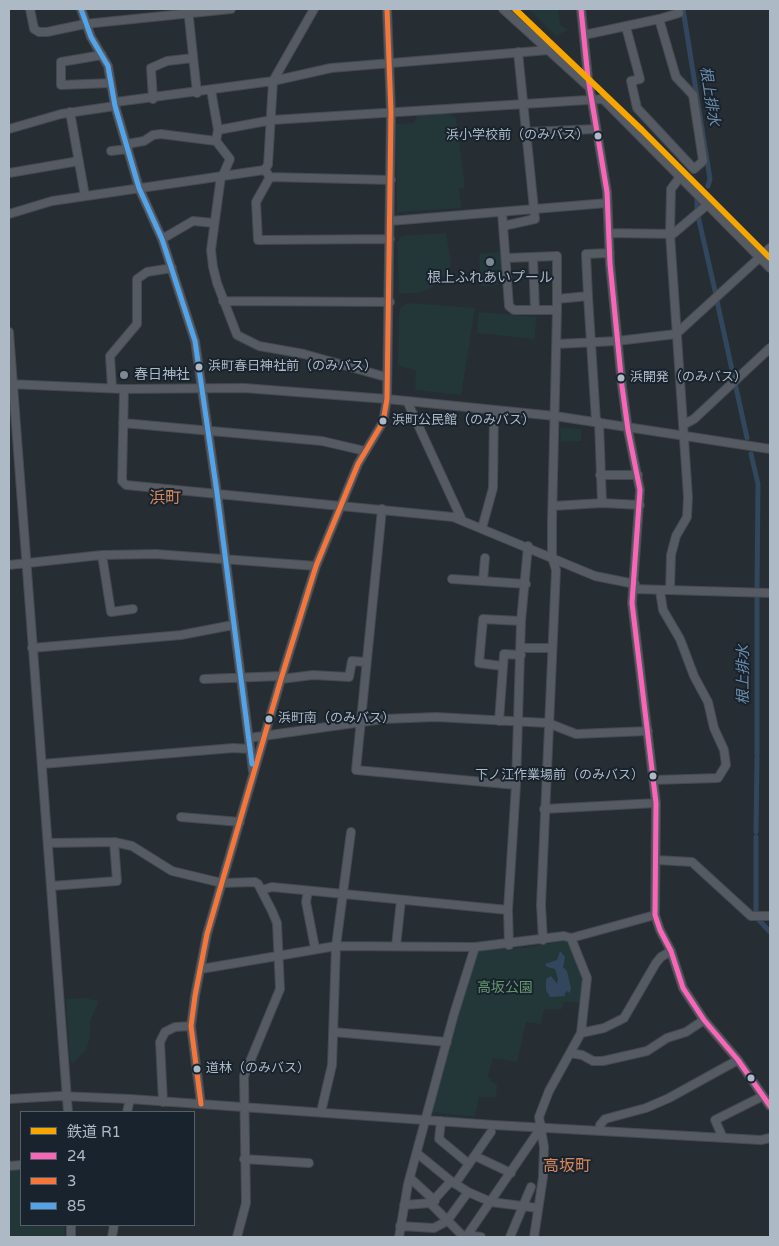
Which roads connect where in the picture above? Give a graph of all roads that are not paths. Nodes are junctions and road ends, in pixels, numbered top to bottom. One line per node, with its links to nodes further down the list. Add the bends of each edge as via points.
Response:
1 (30, 9): 11 (street, via 34,29 39,32)
2 (81, 9): 11 (street)
3 (231, 9): 9 (street)
4 (314, 9): 19 (street)
5 (387, 9): 18 (street)
6 (503, 9): 14 (street)
7 (581, 9): 13 (street)
8 (678, 9): 10 (street, via 679,13)
9 (188, 11): 11 (street); 17 (street)
10 (659, 19): 12 (street); 12 (street, via 676,77 694,95 703,161 694,169 637,108 631,81 640,79)
11 (85, 24): 16 (street)
12 (626, 28): 13 (street)
13 (584, 35): 21 (street)
14 (548, 50): 15 (street); 21 (street)
15 (518, 52): 18 (street); 26 (street)
16 (102, 55): 20 (street); 20 (street, via 60,62 61,85)
17 (193, 58): 23 (street); 24 (street, via 167,61 151,68)
18 (390, 64): 19 (street, via 331,68); 29 (street)
19 (273, 81): 22 (street); 30 (street)
20 (111, 83): 27 (street)
21 (589, 87): 25 (street)
22 (211, 90): 23 (street); 33 (street)
23 (197, 93): 24 (street)
24 (153, 99): 27 (street)
25 (591, 99): 26 (street); 32 (street); 43 (street, via 603,99)
26 (523, 103): 29 (street); 34 (street)
27 (115, 104): 28 (street); 36 (street)
28 (70, 112): 31 (street); 38 (street)
29 (391, 112): 30 (street); 44 (street)
30 (272, 120): 33 (street); 39 (street, via 268,165)
31 (9, 129)
32 (596, 129): 34 (street); 47 (street)
33 (218, 130): 35 (street)
34 (527, 132): 49 (street)
35 (216, 141): 36 (street, via 161,134); 41 (street, via 230,159)
36 (128, 146): 37 (street); 45 (street)
37 (111, 151)
38 (79, 161): 40 (street); 46 (street)
39 (264, 170): 41 (street); 42 (street)
40 (9, 173)
41 (222, 175): 45 (street); 53 (street)
42 (270, 177): 44 (street); 58 (street, via 256,202 258,240)
43 (680, 177): 48 (street); 56 (street, via 671,189)
44 (391, 180): 52 (street)
45 (139, 188): 46 (street); 57 (street)
46 (85, 196): 51 (street, via 52,201)
47 (607, 203): 49 (street); 55 (street)
48 (707, 206): 56 (street); 63 (street)
49 (534, 210): 50 (street); 54 (street, via 535,219)
50 (502, 212): 52 (street); 54 (street)
51 (9, 214)
52 (390, 221): 58 (street)
53 (214, 223): 57 (street, via 193,221); 68 (street, via 211,250)
54 (504, 226): 62 (street)
55 (610, 233): 56 (street); 60 (street)
56 (670, 234): 73 (street)
57 (162, 238): 64 (street)
58 (390, 239): 69 (street)
59 (770, 248): 63 (street)
60 (610, 253): 66 (street, via 586,254); 74 (street)
61 (533, 257): 62 (street); 67 (street, via 557,256); 70 (street)
62 (507, 258): 70 (street, via 510,306 514,310)
63 (760, 258): 65 (street); 73 (street)
64 (172, 268): 80 (street, via 147,272 137,280 137,324 110,356); 82 (street, via 195,341)
65 (770, 268)
66 (588, 296): 67 (street); 75 (street)
67 (557, 299): 71 (street)
68 (223, 300): 69 (street); 78 (street, via 237,335 246,341)
69 (390, 302): 78 (street)
70 (535, 310): 71 (street)
71 (558, 310): 76 (street)
72 (9, 332): 79 (street)
73 (676, 334): 74 (street); 89 (street)
74 (617, 341): 75 (street); 90 (street)
75 (592, 342): 76 (street); 87 (street)
76 (557, 344): 86 (street)
77 (770, 348): 89 (street, via 694,419)
78 (386, 377): 83 (street)
79 (11, 384): 80 (street); 110 (street)
80 (112, 388): 81 (street)
81 (124, 388): 82 (street); 88 (street)
82 (202, 388): 83 (street); 91 (street)
83 (387, 399): 84 (street); 94 (street, via 383,422)
84 (407, 401): 85 (street); 103 (street)
85 (494, 410): 86 (street); 104 (street, via 494,488)
86 (555, 416): 87 (street); 101 (street)
87 (597, 422): 90 (street); 95 (street)
88 (123, 423): 91 (street); 97 (street, via 122,481 126,485)
89 (683, 425): 92 (street)
90 (627, 426): 92 (street); 96 (street)
91 (207, 430): 94 (street, via 322,441); 97 (street)
92 (685, 436): 93 (street); 117 (street, via 687,517 676,536 671,555)
93 (770, 448)
94 (366, 451): 99 (street)
95 (600, 475): 96 (street); 98 (street)
96 (638, 475): 100 (street)
97 (217, 493): 99 (street); 108 (street)
98 (602, 502): 100 (street); 101 (street)
99 (342, 505): 102 (street); 112 (street)
100 (640, 505): 116 (street)
101 (552, 506): 107 (street)
102 (382, 509): 103 (street); 126 (street)
103 (462, 520): 104 (street)
104 (482, 528): 105 (street)
105 (528, 546): 107 (street); 115 (street)
106 (102, 555): 108 (street); 110 (street); 120 (street, via 111,612)
107 (552, 557): 116 (street, via 595,576); 124 (street, via 556,570)
108 (225, 558): 112 (street); 122 (street)
109 (485, 558): 114 (street)
110 (25, 562): 111 (street); 123 (street)
111 (9, 564)
112 (316, 566): 129 (street)
113 (452, 579): 114 (street)
114 (483, 581): 115 (street)
115 (526, 584): 121 (street)
116 (635, 586): 118 (street); 135 (street, via 632,603)
117 (670, 590): 118 (street); 119 (street)
118 (660, 591): 141 (street, via 663,610 680,639 708,702 726,765 718,778)
119 (770, 593)
120 (132, 609)
121 (521, 621): 125 (street); 127 (street, via 482,619 479,663)
122 (233, 625): 123 (street, via 182,635); 128 (street)
123 (32, 648): 139 (street)
124 (552, 648): 125 (street); 134 (street)
125 (521, 651): 127 (street, via 504,654); 132 (street)
126 (366, 662): 129 (street, via 352,661 348,677); 133 (street)
127 (502, 666): 131 (street)
128 (240, 677): 129 (street); 130 (street); 137 (street)
129 (281, 677): 136 (street)
130 (204, 679)
131 (499, 720): 132 (street); 133 (street, via 436,717)
132 (517, 722): 134 (street); 142 (street)
133 (360, 723): 136 (street); 142 (street, via 356,770)
134 (548, 723): 135 (street, via 576,734); 144 (street)
135 (648, 731): 141 (street)
136 (264, 736): 137 (street); 140 (street)
137 (249, 738): 138 (street)
138 (250, 749): 139 (street); 140 (street)
139 (42, 764): 149 (street)
140 (253, 774): 146 (street)
141 (654, 780): 143 (street)
142 (516, 785): 157 (street)
143 (656, 802): 144 (street); 150 (street)
144 (544, 809): 161 (street, via 540,905)
145 (181, 817): 146 (street)
146 (240, 822): 151 (street)
147 (351, 832): 155 (street)
148 (114, 842): 149 (street); 151 (street, via 132,846 172,871); 152 (street, via 117,881)
149 (48, 843): 152 (street)
150 (657, 860): 158 (street); 159 (street, via 692,862 751,916)
151 (222, 883): 153 (street, via 255,882); 169 (street)
152 (51, 886): 177 (street)
153 (262, 890): 154 (street, via 272,887); 168 (street, via 277,923)
154 (308, 891): 155 (street); 165 (street, via 306,902)
155 (345, 895): 156 (street); 163 (street)
156 (401, 900): 157 (street); 164 (street)
157 (508, 910): 162 (street)
158 (655, 915): 160 (street); 167 (street)
159 (770, 916)
160 (571, 938): 161 (street); 173 (street, via 587,978)
161 (543, 940): 162 (street)
162 (509, 945): 166 (street)
163 (336, 946): 164 (street); 165 (street); 172 (street)
164 (396, 946): 166 (street)
165 (314, 948): 168 (street)
166 (475, 948): 174 (street)
167 (671, 951): 170 (street, via 683,988); 173 (street, via 656,963 624,1018 604,1028)
168 (279, 955): 169 (street); 183 (street, via 280,989 244,1076)
169 (201, 969): 171 (street)
170 (704, 1020): 175 (street, via 647,1051 604,1061); 176 (street)
171 (191, 1026): 181 (street, via 170,1029 160,1042); 182 (street)
172 (333, 1032): 174 (street); 187 (street, via 332,1065)
173 (581, 1032): 175 (street)
174 (447, 1042): 188 (street)
175 (570, 1053): 190 (street, via 543,1106)
176 (738, 1060): 178 (street); 191 (street, via 661,1102 605,1119)
177 (67, 1096): 179 (street); 180 (street); 185 (street)
178 (763, 1096): 184 (street); 193 (street, via 715,1120)
179 (9, 1098)
180 (130, 1099): 181 (street); 186 (street)
181 (163, 1102): 182 (street)
182 (202, 1104): 183 (street)
183 (243, 1106): 187 (street); 197 (street)
184 (770, 1106)
185 (68, 1111)
186 (127, 1111)
187 (321, 1112): 188 (street)
188 (426, 1119): 189 (street); 195 (street)
189 (442, 1121): 190 (street); 199 (street, via 439,1139)
190 (542, 1126): 191 (street); 200 (street); 209 (street, via 544,1148)
191 (600, 1130): 193 (street)
192 (491, 1132): 196 (street)
193 (723, 1138): 194 (street)
194 (770, 1138)
195 (418, 1154): 201 (street); 202 (street)
196 (475, 1156): 199 (street); 200 (street)
197 (244, 1159): 198 (street); 212 (street, via 246,1203)
198 (309, 1163)
199 (469, 1164): 202 (street)
200 (511, 1173): 206 (street)
201 (410, 1178): 205 (street); 207 (street)
202 (453, 1182): 204 (street); 205 (street)
203 (531, 1187): 208 (street)
204 (468, 1192): 206 (street); 210 (street)
205 (432, 1202): 207 (street); 210 (street)
206 (491, 1202): 208 (street); 214 (street)
207 (404, 1205): 211 (street)
208 (522, 1207): 209 (street); 216 (street)
209 (538, 1208): 217 (street)
210 (447, 1221): 211 (street, via 434,1228); 214 (street)
211 (400, 1226): 213 (street)
212 (237, 1237)
213 (399, 1237)
214 (465, 1237): 215 (street)
215 (481, 1237)
216 (510, 1237)
217 (534, 1237)

